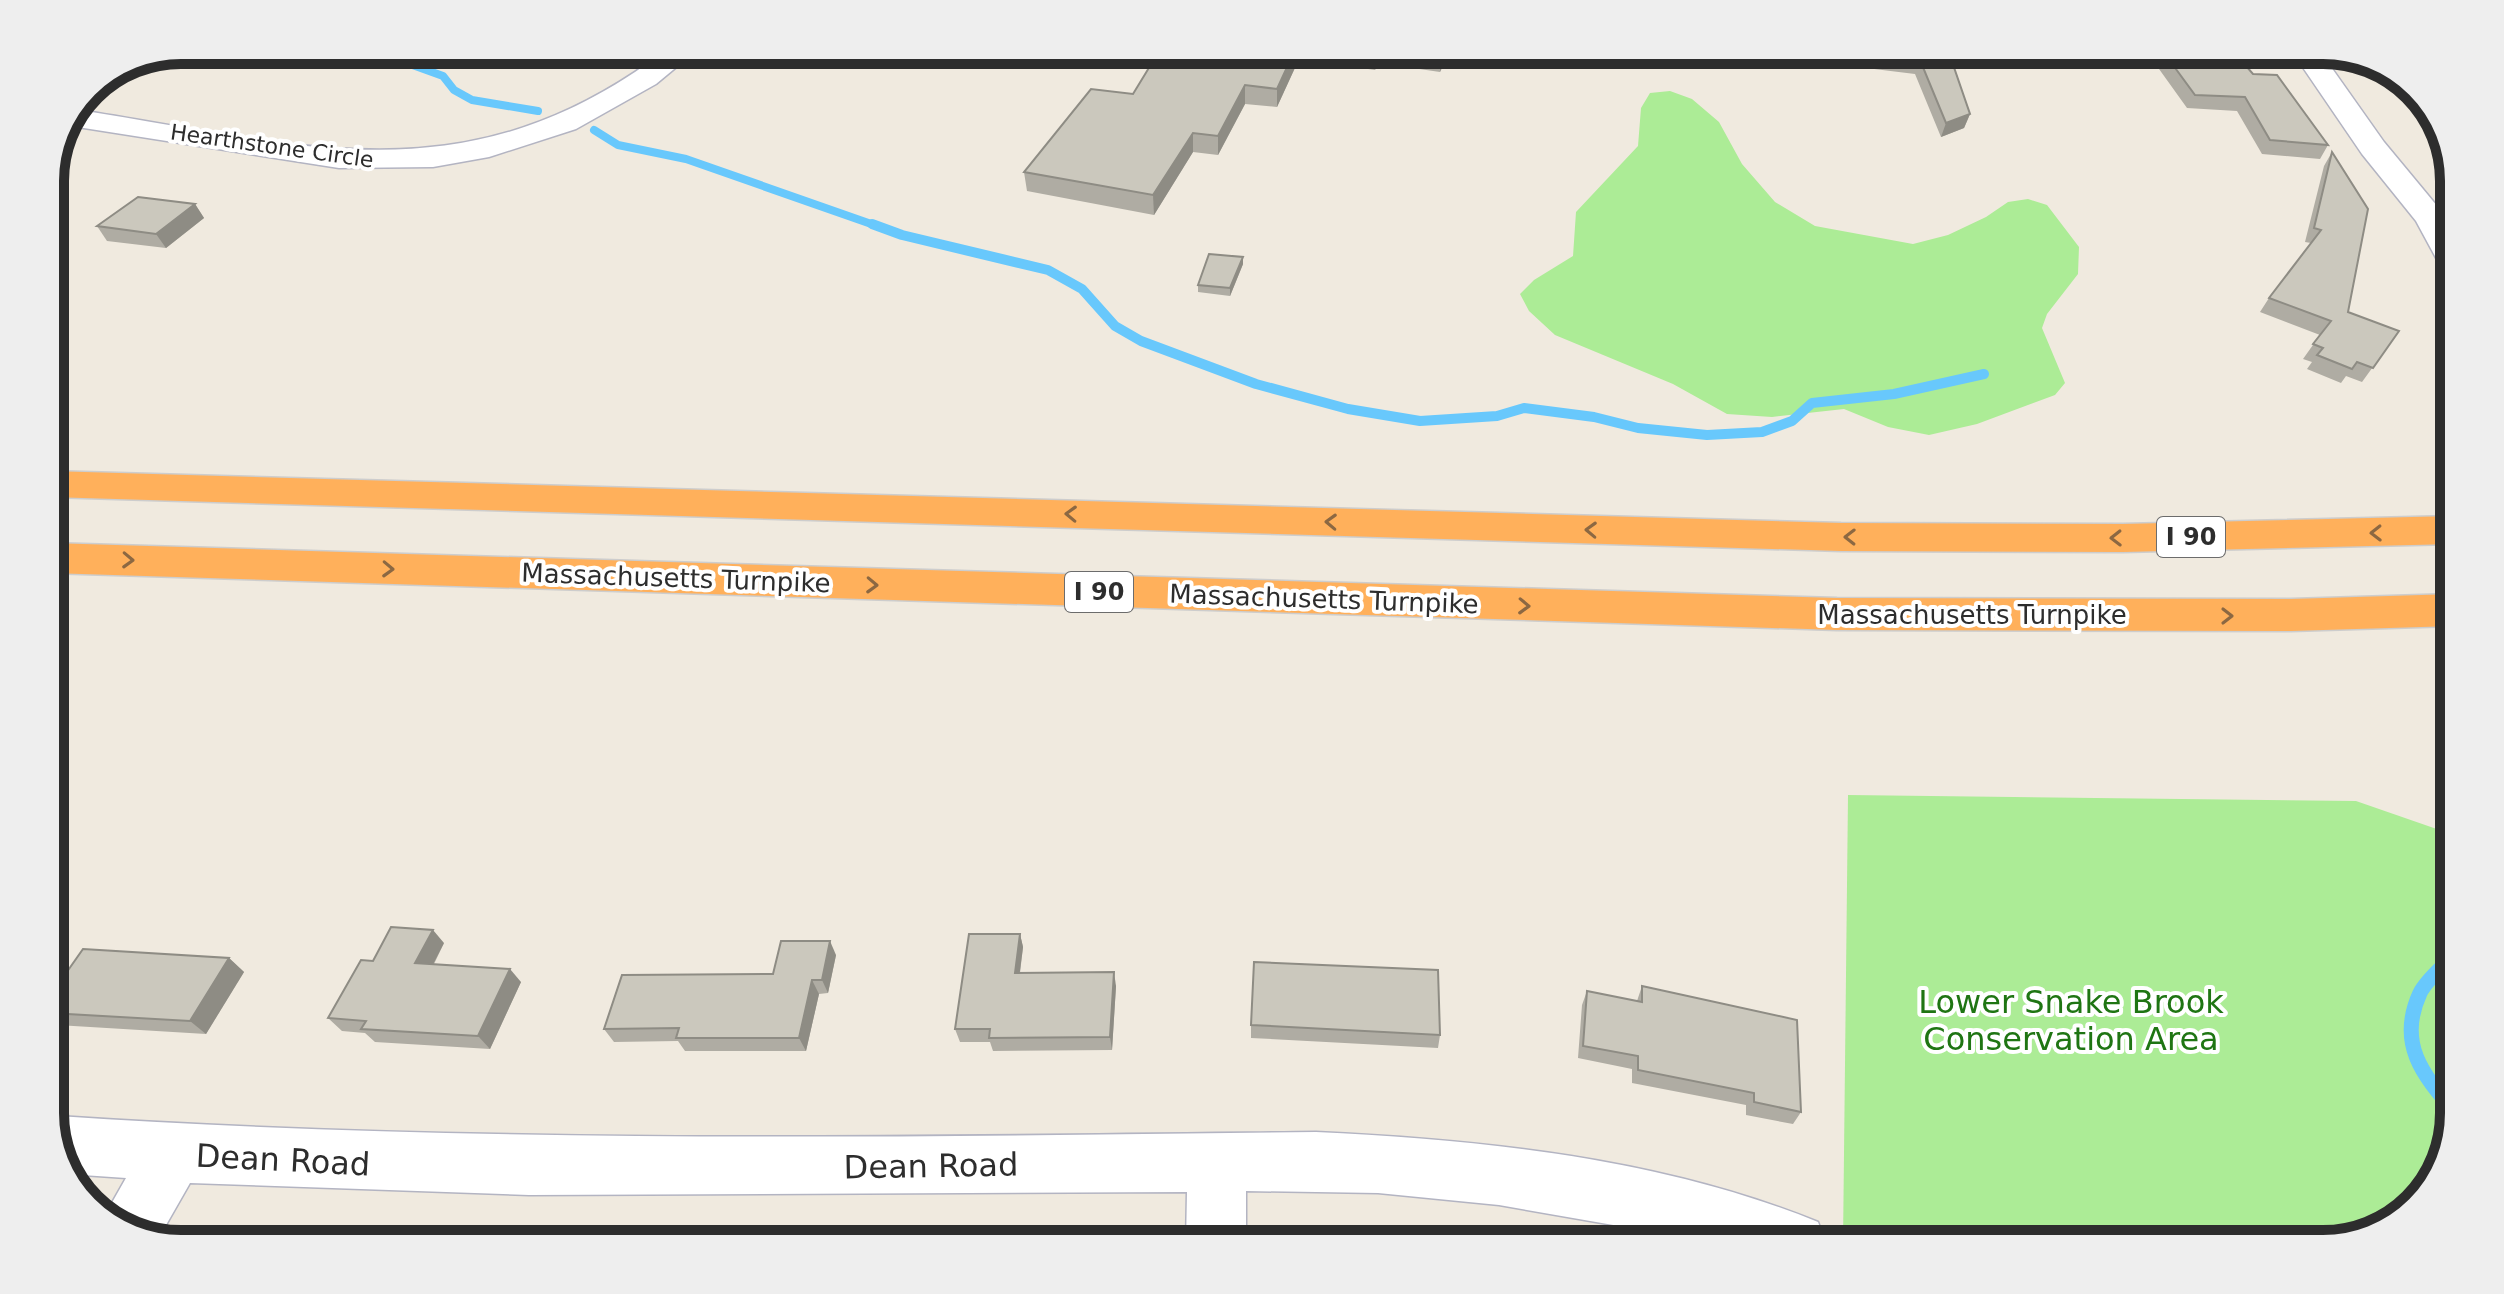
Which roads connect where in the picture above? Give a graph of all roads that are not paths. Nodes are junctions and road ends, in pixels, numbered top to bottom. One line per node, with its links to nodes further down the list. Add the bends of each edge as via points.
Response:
1 (666, 64): 3 (street, Hearthstone Circle, via 632,91 564,125 498,147 427,159 339,159)
2 (2315, 64): 4 (street)
3 (82, 119)
4 (2440, 235)
5 (64, 484): 6 (highway, I 90, one-way to 5, via 1841,537)
6 (2440, 530)
7 (64, 558): 8 (highway, Massachusetts Turnpike / I 90, one-way to 8, via 1837,614 2243,616)
8 (2440, 610)
9 (69, 1146): 10 (street, Dean Road)
10 (174, 1154): 11 (street, Dean Road, via 646,1169); 12 (street)
11 (1217, 1162): 13 (street); 14 (street, Dean Road, via 1388,1163 1487,1172 1646,1200)
12 (135, 1220)
13 (1216, 1230)
14 (1755, 1230)

